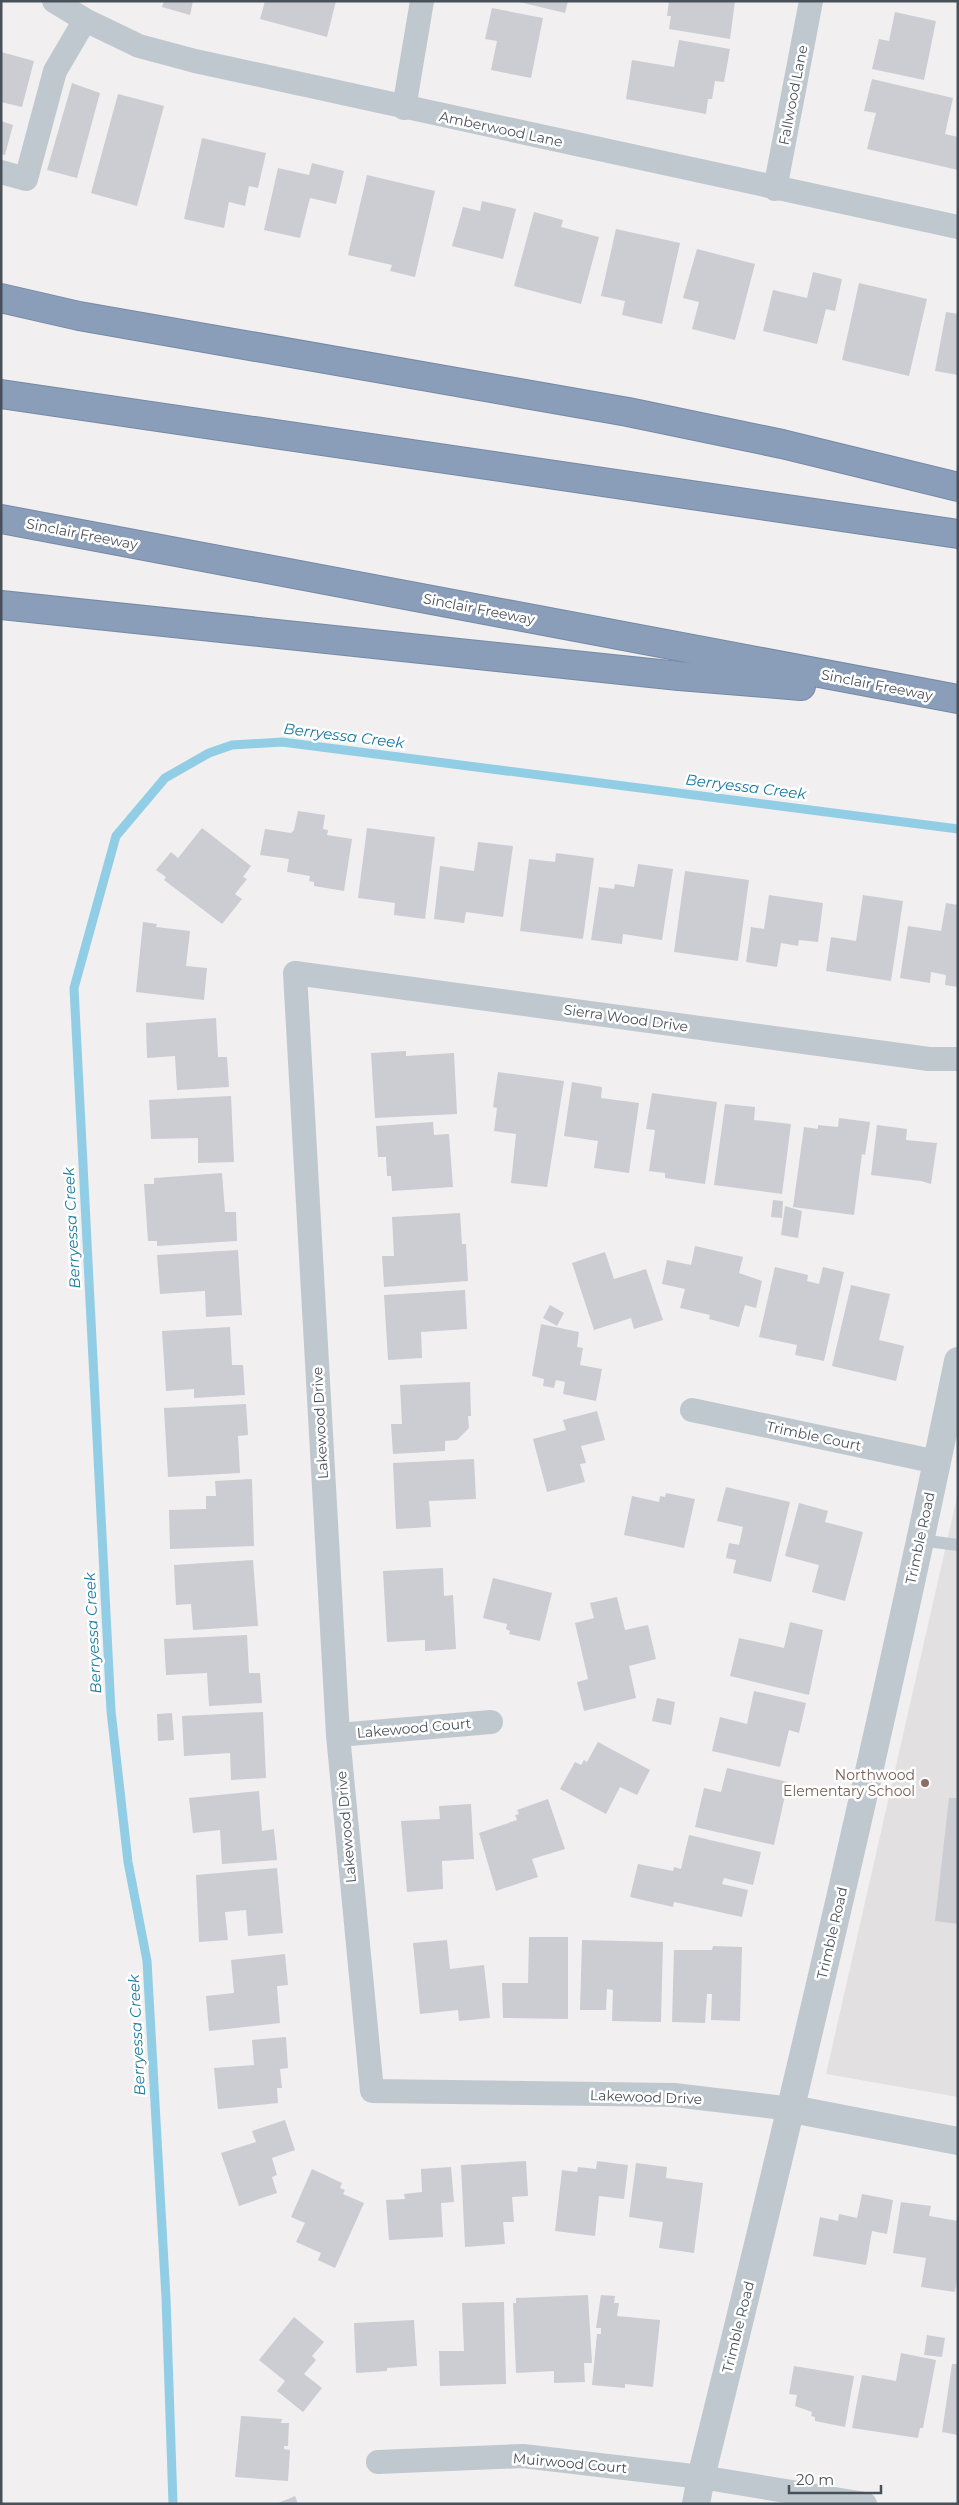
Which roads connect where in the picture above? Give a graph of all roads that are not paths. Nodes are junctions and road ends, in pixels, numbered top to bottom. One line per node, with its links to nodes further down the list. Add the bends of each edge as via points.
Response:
1 (54, 1): 4 (street, Amberwood Lane)
2 (422, 1): 5 (street)
3 (810, 1): 7 (street, Fallwood Lane)
4 (84, 20): 5 (street, Amberwood Lane, via 138,46); 6 (street, via 55,71 26,179)
5 (404, 108): 7 (street, Amberwood Lane)
6 (1, 172)
7 (775, 188): 8 (street, Amberwood Lane)
8 (958, 227)
9 (1, 298): 11 (highway)
10 (1, 311): 11 (highway)
11 (79, 316): 13 (highway, via 628,412 782,444)
12 (1, 394): 15 (highway)
13 (958, 487)
14 (1, 519): 19 (highway, Sinclair Freeway)
15 (958, 534)
16 (1, 600): 18 (highway)
17 (1, 605): 18 (highway)
18 (74, 613): 19 (highway, via 679,676)
19 (952, 699)
20 (295, 973): 21 (street, Sierra Wood Drive, via 929,1059); 28 (street, Lakewood Drive)
21 (958, 1059)
22 (958, 1361): 24 (street, Trimble Road)
23 (692, 1410): 24 (street, Trimble Court)
24 (937, 1462): 25 (street, Trimble Road)
25 (920, 1540): 26 (lane); 29 (street, Trimble Road)
26 (958, 1545)
27 (491, 1722): 28 (street, Lakewood Court)
28 (338, 1735): 29 (street, Lakewood Drive, via 372,2091 674,2095)
29 (792, 2109): 30 (street, Lakewood Drive); 32 (street, Trimble Road)
30 (958, 2141)
31 (378, 2462): 32 (street, Muirwood Court, via 523,2456)
32 (701, 2476): 33 (street, Trimble Road); 34 (street, Muirwood Court)
33 (696, 2504)
34 (865, 2504)

